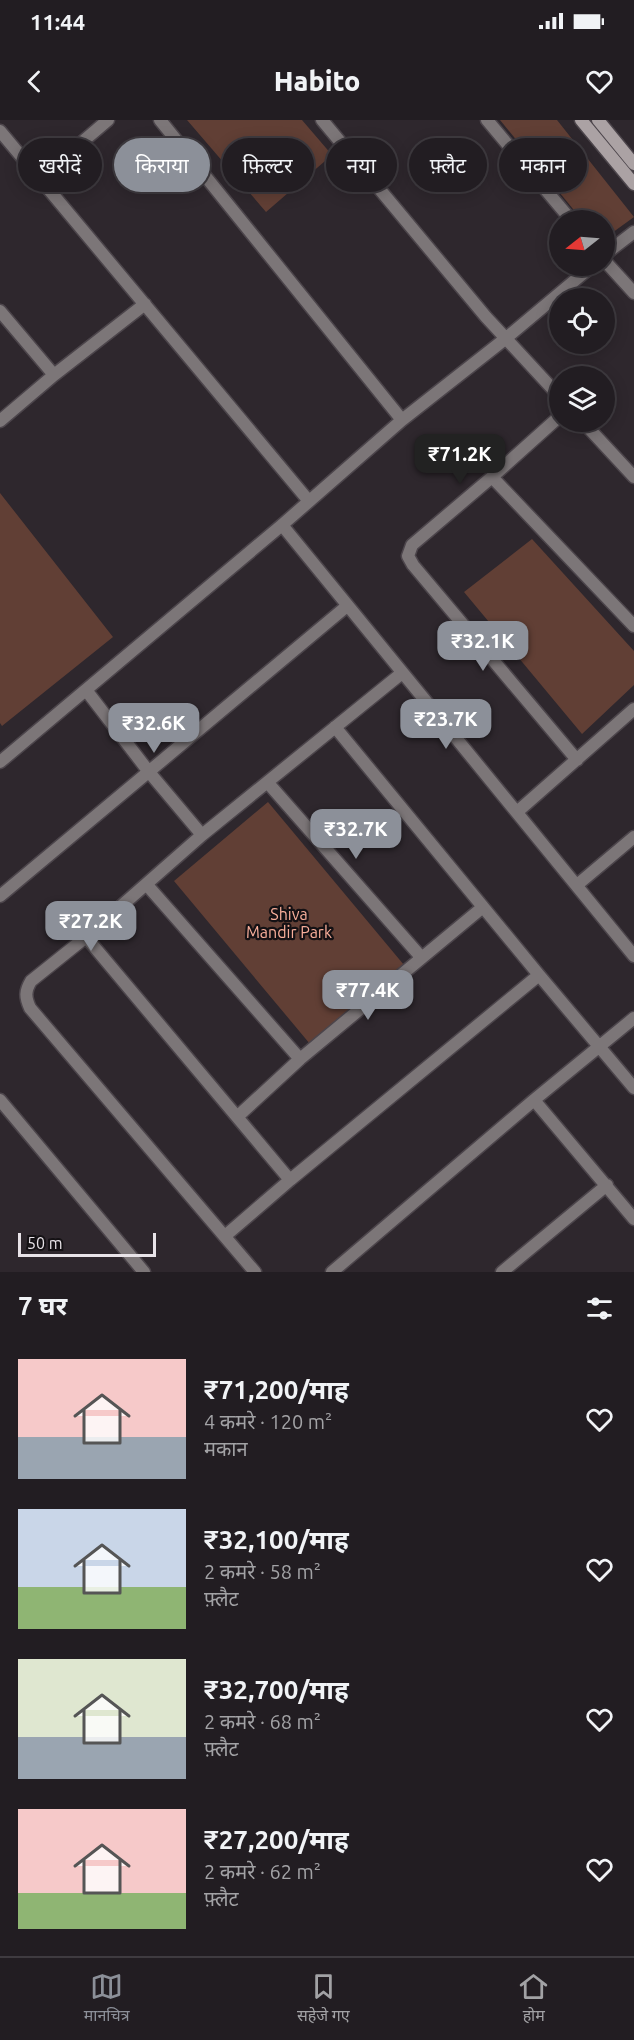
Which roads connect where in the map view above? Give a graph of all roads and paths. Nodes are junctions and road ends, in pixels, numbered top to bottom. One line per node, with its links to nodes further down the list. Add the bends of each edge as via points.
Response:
1 (108, 120): 8 (street)
2 (160, 120): 24 (street)
3 (322, 120): 21 (street)
4 (487, 120): 13 (street)
5 (581, 120): 11 (street)
6 (597, 120): 10 (street)
7 (0, 131): 9 (street)
8 (87, 138)
9 (18, 152)
10 (634, 164)
11 (634, 184)
12 (52, 192): 19 (street)
13 (563, 210)
14 (634, 231): 15 (street)
15 (615, 246)
16 (615, 272): 18 (street)
17 (580, 276): 21 (street)
18 (634, 293)
19 (145, 304): 22 (street); 30 (street)
20 (0, 311): 22 (street)
21 (504, 339): 23 (street); 24 (street)
22 (54, 375): 25 (street)
23 (549, 386)
24 (402, 420): 30 (street)
25 (0, 421)
26 (549, 426): 28 (street)
27 (592, 432): 29 (street)
28 (492, 477): 33 (street); 38 (street, via 412,545 408,552 410,561)
29 (634, 477)
30 (308, 500): 31 (street)
31 (282, 525): 32 (street); 35 (street)
32 (346, 606): 34 (street); 40 (street)
33 (634, 626)
34 (402, 674): 37 (street); 42 (street)
35 (86, 690): 39 (street); 40 (street)
36 (634, 709): 38 (street)
37 (335, 727): 41 (street); 48 (street)
38 (577, 760): 42 (street)
39 (0, 762)
40 (149, 772): 43 (street); 47 (street)
41 (268, 783): 43 (street); 51 (street)
42 (517, 812): 46 (street)
43 (202, 835): 45 (street)
44 (634, 837): 46 (street)
45 (147, 885): 49 (street); 55 (street)
46 (577, 885): 50 (street)
47 (0, 896)
48 (483, 907): 51 (street); 52 (street)
49 (86, 937): 59 (street); 63 (street, via 31,981 26,1000)
50 (634, 956)
51 (421, 957): 55 (street)
52 (539, 975): 54 (street); 60 (street)
53 (634, 1018): 54 (street)
54 (600, 1046): 56 (street); 58 (street)
55 (300, 1059): 59 (street)
56 (634, 1088)
57 (0, 1100): 64 (street)
58 (534, 1100): 61 (street); 66 (street)
59 (237, 1117): 60 (street)
60 (290, 1179): 63 (street)
61 (607, 1185): 62 (street); 67 (street)
62 (634, 1219)
63 (225, 1236): 65 (street)
64 (144, 1272)
65 (255, 1272)
66 (332, 1272)
67 (502, 1272)

